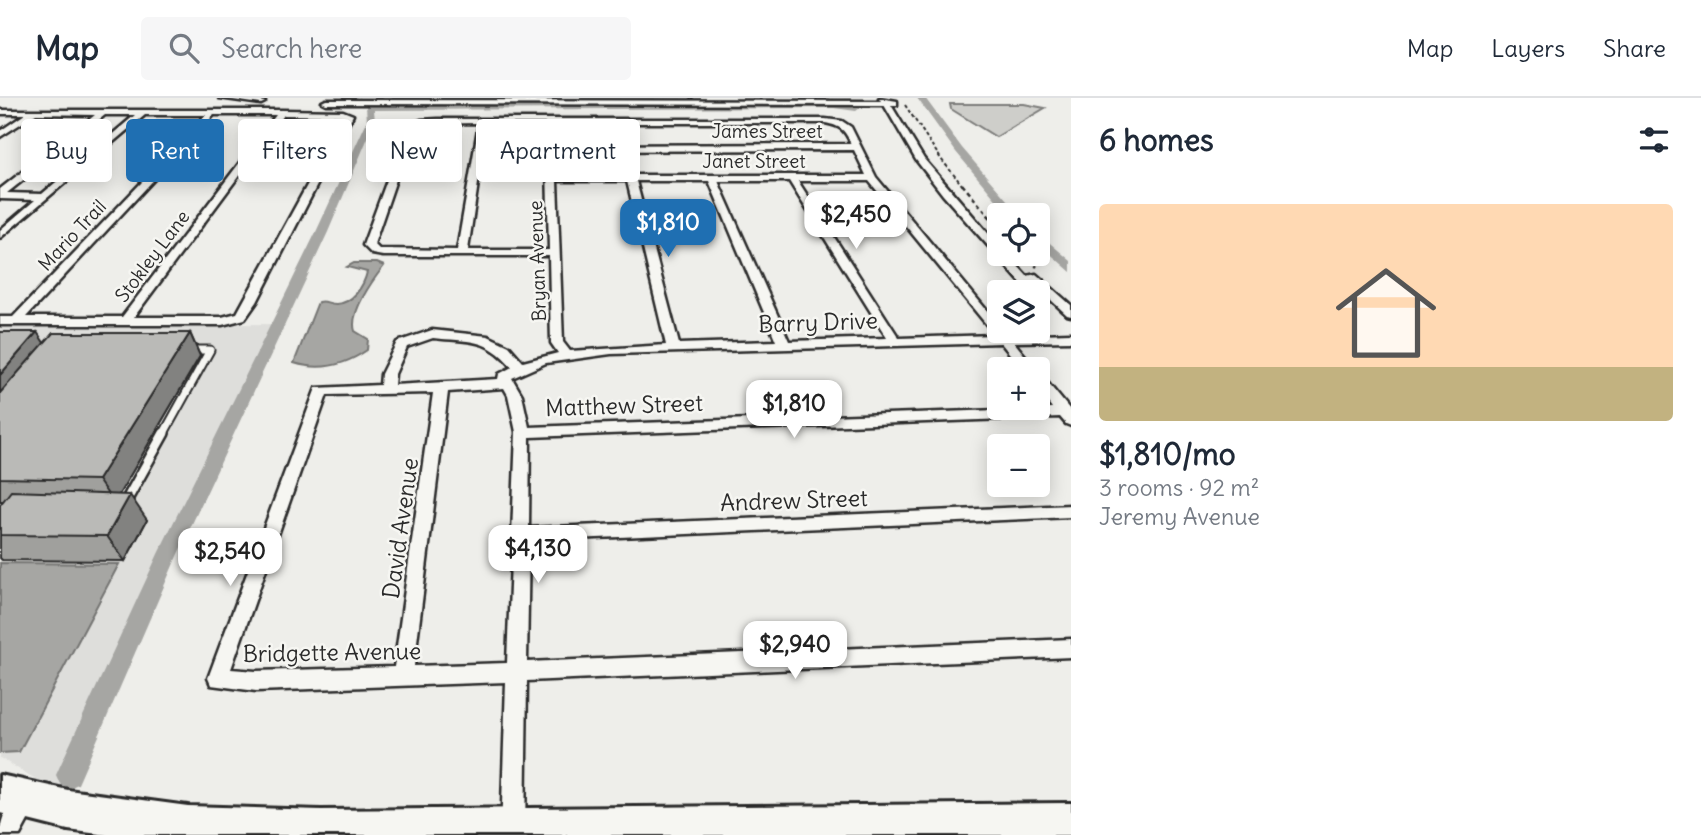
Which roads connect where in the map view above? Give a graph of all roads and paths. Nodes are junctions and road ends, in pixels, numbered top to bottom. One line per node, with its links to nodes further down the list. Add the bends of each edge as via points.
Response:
1 (223, 98): 2 (street)
2 (270, 100)
3 (582, 100): 6 (street); 8 (street)
4 (813, 100): 5 (street); 7 (street)
5 (890, 100): 29 (path); 30 (street); 35 (street, via 920,159)
6 (666, 101): 7 (street)
7 (748, 101)
8 (316, 102)
9 (0, 112): 10 (street)
10 (34, 112): 11 (street); 17 (street)
11 (102, 113): 12 (street); 27 (street)
12 (142, 113): 13 (street); 28 (street)
13 (212, 113): 14 (street); 41 (street, Mario Trail)
14 (282, 113): 39 (street, Stokley Lane); 39 (street, via 349,117 245,313 222,321)
15 (476, 121): 32 (street, via 411,126 368,245 376,252)
16 (640, 121): 18 (street, via 825,121 846,127)
17 (0, 135)
18 (857, 147): 19 (street, James Street); 24 (street)
19 (640, 148)
20 (476, 165): 32 (street)
21 (640, 178): 22 (street, Janet Street)
22 (712, 178): 23 (street, Janet Street); 48 (street)
23 (792, 178): 24 (street, Janet Street); 46 (street)
24 (872, 178): 38 (street)
25 (552, 182): 33 (street, Bryan Avenue)
26 (632, 182): 49 (street)
27 (0, 195): 28 (street)
28 (44, 197): 31 (street)
29 (987, 213)
30 (987, 228)
31 (0, 235)
32 (462, 253): 33 (street)
33 (555, 253): 51 (street, Bryan Avenue, via 557,343)
34 (1023, 266): 37 (street)
35 (1024, 280)
36 (1050, 307): 42 (street)
37 (1071, 312)
38 (987, 318)
39 (126, 320): 41 (street)
40 (0, 321): 41 (street)
41 (16, 321)
42 (1071, 326)
43 (1050, 337): 44 (street, Barry Drive)
44 (1071, 337)
45 (987, 338): 46 (street, Barry Drive)
46 (895, 341): 48 (street, Barry Drive)
47 (1007, 343): 52 (street)
48 (784, 344): 49 (street, Barry Drive)
49 (673, 348): 51 (street, Barry Drive)
50 (183, 350): 60 (lane, via 209,350)
51 (567, 355): 53 (street, Barry Drive)
52 (1019, 357)
53 (520, 367): 54 (street, via 504,377); 56 (street, via 488,340 432,334 402,345 388,374)
54 (508, 383): 55 (street, Bridgette Avenue); 59 (street)
55 (441, 388): 56 (street, Bridgette Avenue); 65 (street, David Avenue)
56 (387, 389): 65 (street, Bridgette Avenue, via 321,391 218,678 256,681)
57 (1050, 395): 58 (street)
58 (1067, 416): 59 (street, Matthew Street)
59 (523, 432): 62 (street)
60 (121, 510)
61 (1071, 511): 62 (street, Andrew Street)
62 (519, 535): 64 (street)
63 (1071, 648): 64 (street, Bridgette Avenue)
64 (517, 671): 65 (street, Bridgette Avenue); 68 (street)
65 (403, 675)
66 (14, 797): 68 (main road, via 68,810 188,826); 69 (street)
67 (1071, 824): 68 (main road)
68 (513, 832)
69 (6, 835)

